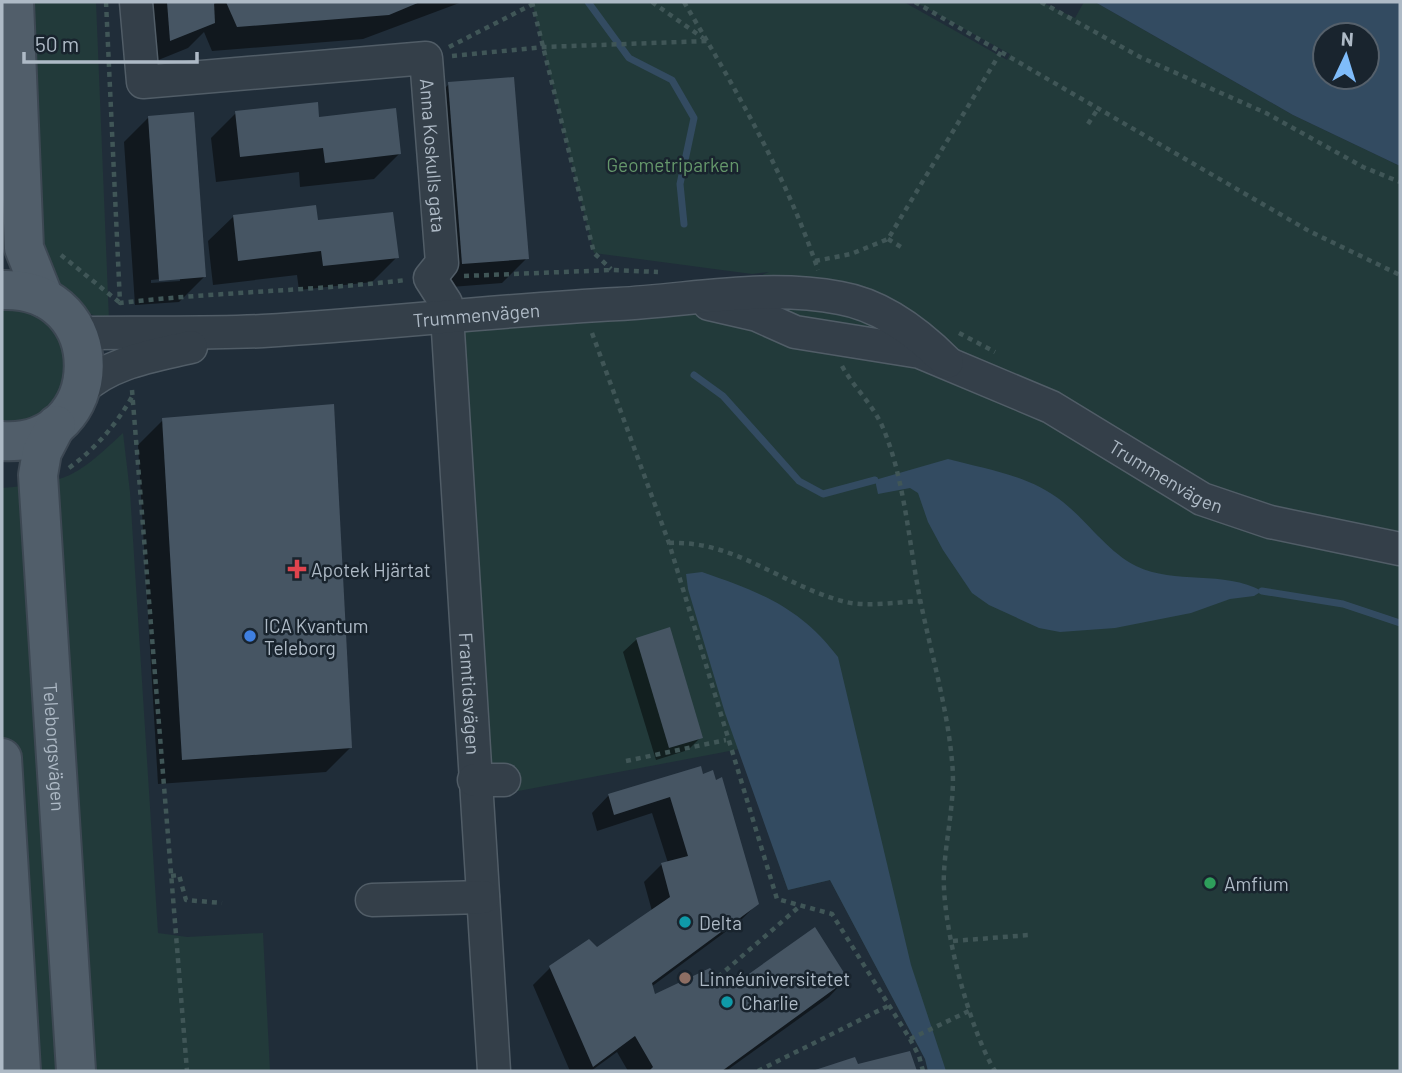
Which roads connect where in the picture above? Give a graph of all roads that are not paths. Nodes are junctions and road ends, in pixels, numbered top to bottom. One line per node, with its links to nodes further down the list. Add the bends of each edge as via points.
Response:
1 (14, 2): 4 (main road, via 24,248)
2 (136, 2): 6 (street, Anna Koskulls gata, via 143,82 426,58 442,263 430,278 446,303)
3 (2, 290): 4 (main road, via 23,290)
4 (44, 298): 8 (main road, via 64,313)
5 (687, 299): 6 (street, Trummenvägen); 9 (street, Trummenvägen, via 757,315 795,332 891,345); 9 (street, Trummenvägen, via 742,291 867,305 924,339)
6 (447, 315): 7 (street, Trummenvägen); 15 (street, Framtidsvägen, via 489,780)
7 (265, 331): 8 (street, Trummenvägen); 10 (street, Trummenvägen, via 116,367 95,376)
8 (78, 333): 10 (main road, via 85,361)
9 (947, 362): 13 (street, Trummenvägen, via 1051,407 1202,499 1270,522)
10 (80, 390): 11 (main road, Teleborgsvägen, via 71,410)
11 (56, 425): 12 (main road, via 30,438); 18 (main road, Teleborgsvägen, via 42,452 38,475)
12 (2, 441)
13 (1400, 548)
14 (2, 758): 17 (main road)
15 (483, 897): 16 (street); 19 (street, Framtidsvägen)
16 (372, 900)
17 (22, 1071)
18 (76, 1071)
19 (494, 1071)

